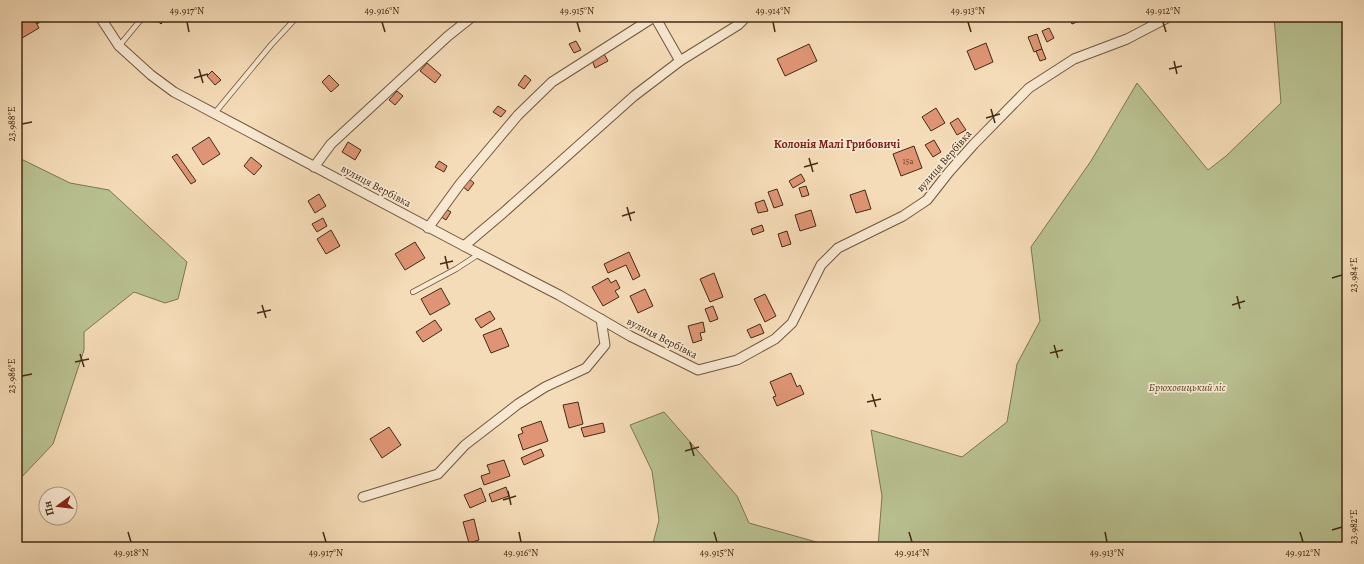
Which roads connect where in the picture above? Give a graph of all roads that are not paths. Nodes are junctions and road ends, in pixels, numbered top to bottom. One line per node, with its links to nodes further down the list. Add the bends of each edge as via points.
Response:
1 (100, 17): 8 (street, вулиця Вербівка)
2 (143, 17): 8 (lane)
3 (297, 17): 10 (lane)
4 (472, 17): 11 (street, via 331,144)
5 (654, 17): 9 (street); 12 (street, via 552,82 518,115 460,184)
6 (746, 17): 9 (street, via 732,29)
7 (1169, 17): 16 (street, вулиця Вербівка, via 1127,39 1074,59 1029,88 959,161 927,200 903,216 838,248 821,265 792,323 775,340 763,347 737,360 698,370)
8 (120, 46): 10 (street, вулиця Вербівка, via 174,92)
9 (680, 61): 13 (street, via 634,96)
10 (214, 114): 11 (street, вулиця Вербівка)
11 (314, 167): 12 (street, вулиця Вербівка)
12 (428, 228): 13 (street, вулиця Вербівка)
13 (464, 246): 14 (street, вулиця Вербівка)
14 (479, 254): 15 (lane); 16 (street, вулиця Вербівка, via 559,295)
15 (413, 292)
16 (601, 320): 17 (street, via 604,345 586,368 545,387 518,404 465,445 438,474)
17 (363, 497)

